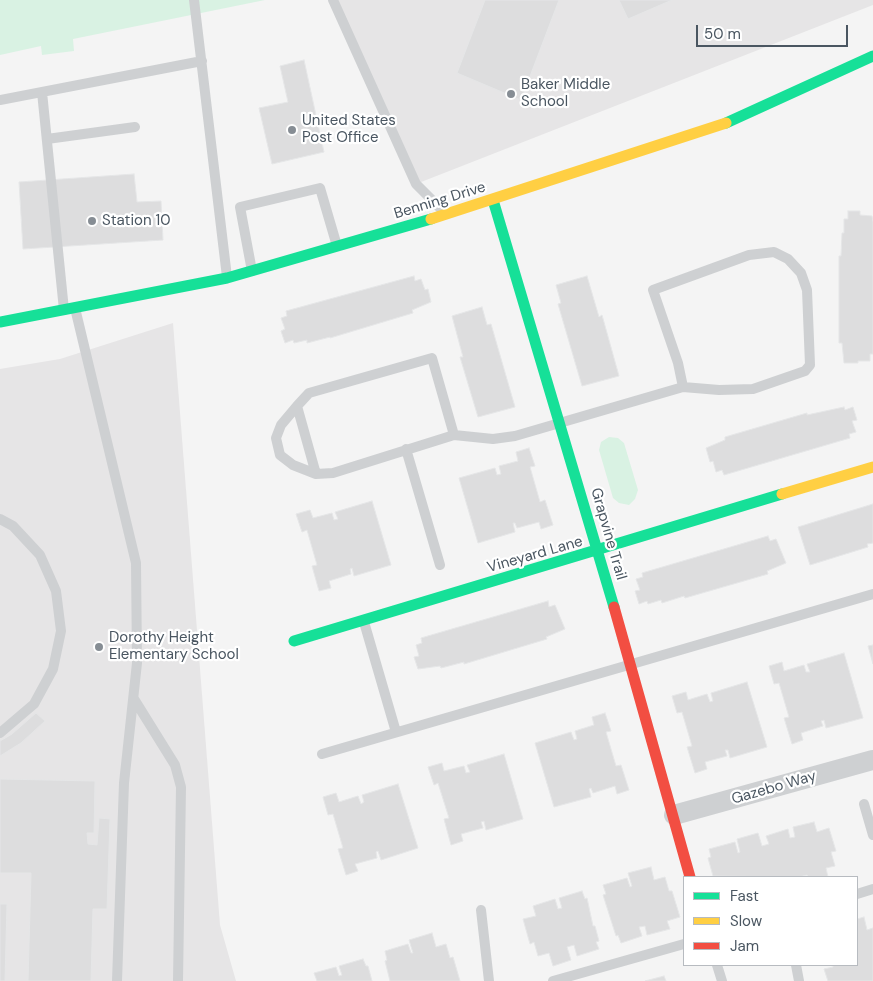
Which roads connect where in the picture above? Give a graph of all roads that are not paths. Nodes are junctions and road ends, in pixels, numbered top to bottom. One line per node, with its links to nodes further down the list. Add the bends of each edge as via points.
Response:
1 (194, 0): 4 (lane)
2 (333, 0): 10 (lane, via 416,184)
3 (873, 56): 9 (street, Benning Drive, via 712,130)
4 (202, 61): 5 (lane); 13 (lane)
5 (42, 92): 6 (lane); 8 (lane)
6 (0, 100)
7 (135, 127): 8 (lane)
8 (47, 139): 14 (lane)
9 (493, 200): 10 (street, Benning Drive); 18 (street, Grapvine Trail)
10 (446, 214): 11 (street, Benning Drive)
11 (337, 247): 12 (street, Benning Drive); 12 (lane, via 320,188 240,207)
12 (252, 271): 13 (street, Benning Drive)
13 (227, 278): 14 (street, Benning Drive)
14 (69, 309): 15 (street, Benning Drive); 30 (lane, via 136,563 138,663)
15 (0, 322)
16 (683, 387): 16 (lane, via 753,389 804,372 810,364 807,290 801,273 788,259 774,252 749,255 653,290); 18 (lane)
17 (297, 406): 19 (lane, via 309,393 432,358); 22 (lane); 22 (lane, via 281,425 276,438 280,454 292,465)
18 (560, 422): 19 (lane, via 493,440); 24 (street, Grapvine Trail)
19 (454, 434): 20 (lane)
20 (406, 449): 22 (lane, via 333,473); 25 (lane)
21 (872, 469): 24 (street, Vineyard Lane)
22 (316, 474)
23 (0, 519): 32 (lane, via 13,526 40,555 56,591 61,630 53,669 34,704)
24 (597, 552): 27 (street, Vineyard Lane); 29 (street, Grapvine Trail)
25 (440, 565)
26 (873, 594): 29 (lane)
27 (364, 621): 28 (street, Vineyard Lane); 31 (lane)
28 (294, 642)
29 (630, 665): 31 (lane); 36 (street, Grapvine Trail)
30 (134, 699): 45 (lane, via 124,783); 46 (lane, via 175,766 180,788)
31 (396, 732): 33 (lane)
32 (0, 733)
33 (322, 754)
34 (873, 760): 36 (street, Gazebo Way)
35 (864, 804): 37 (lane)
36 (674, 816): 38 (street, Grapvine Trail)
37 (873, 836)
38 (690, 876)
39 (872, 888): 40 (lane)
40 (858, 894)
41 (481, 910): 47 (lane)
42 (683, 944): 48 (lane)
43 (717, 966): 49 (lane)
44 (796, 966): 50 (lane)
45 (117, 981)
46 (178, 981)
47 (489, 981)
48 (553, 981)
49 (722, 981)
50 (799, 981)

